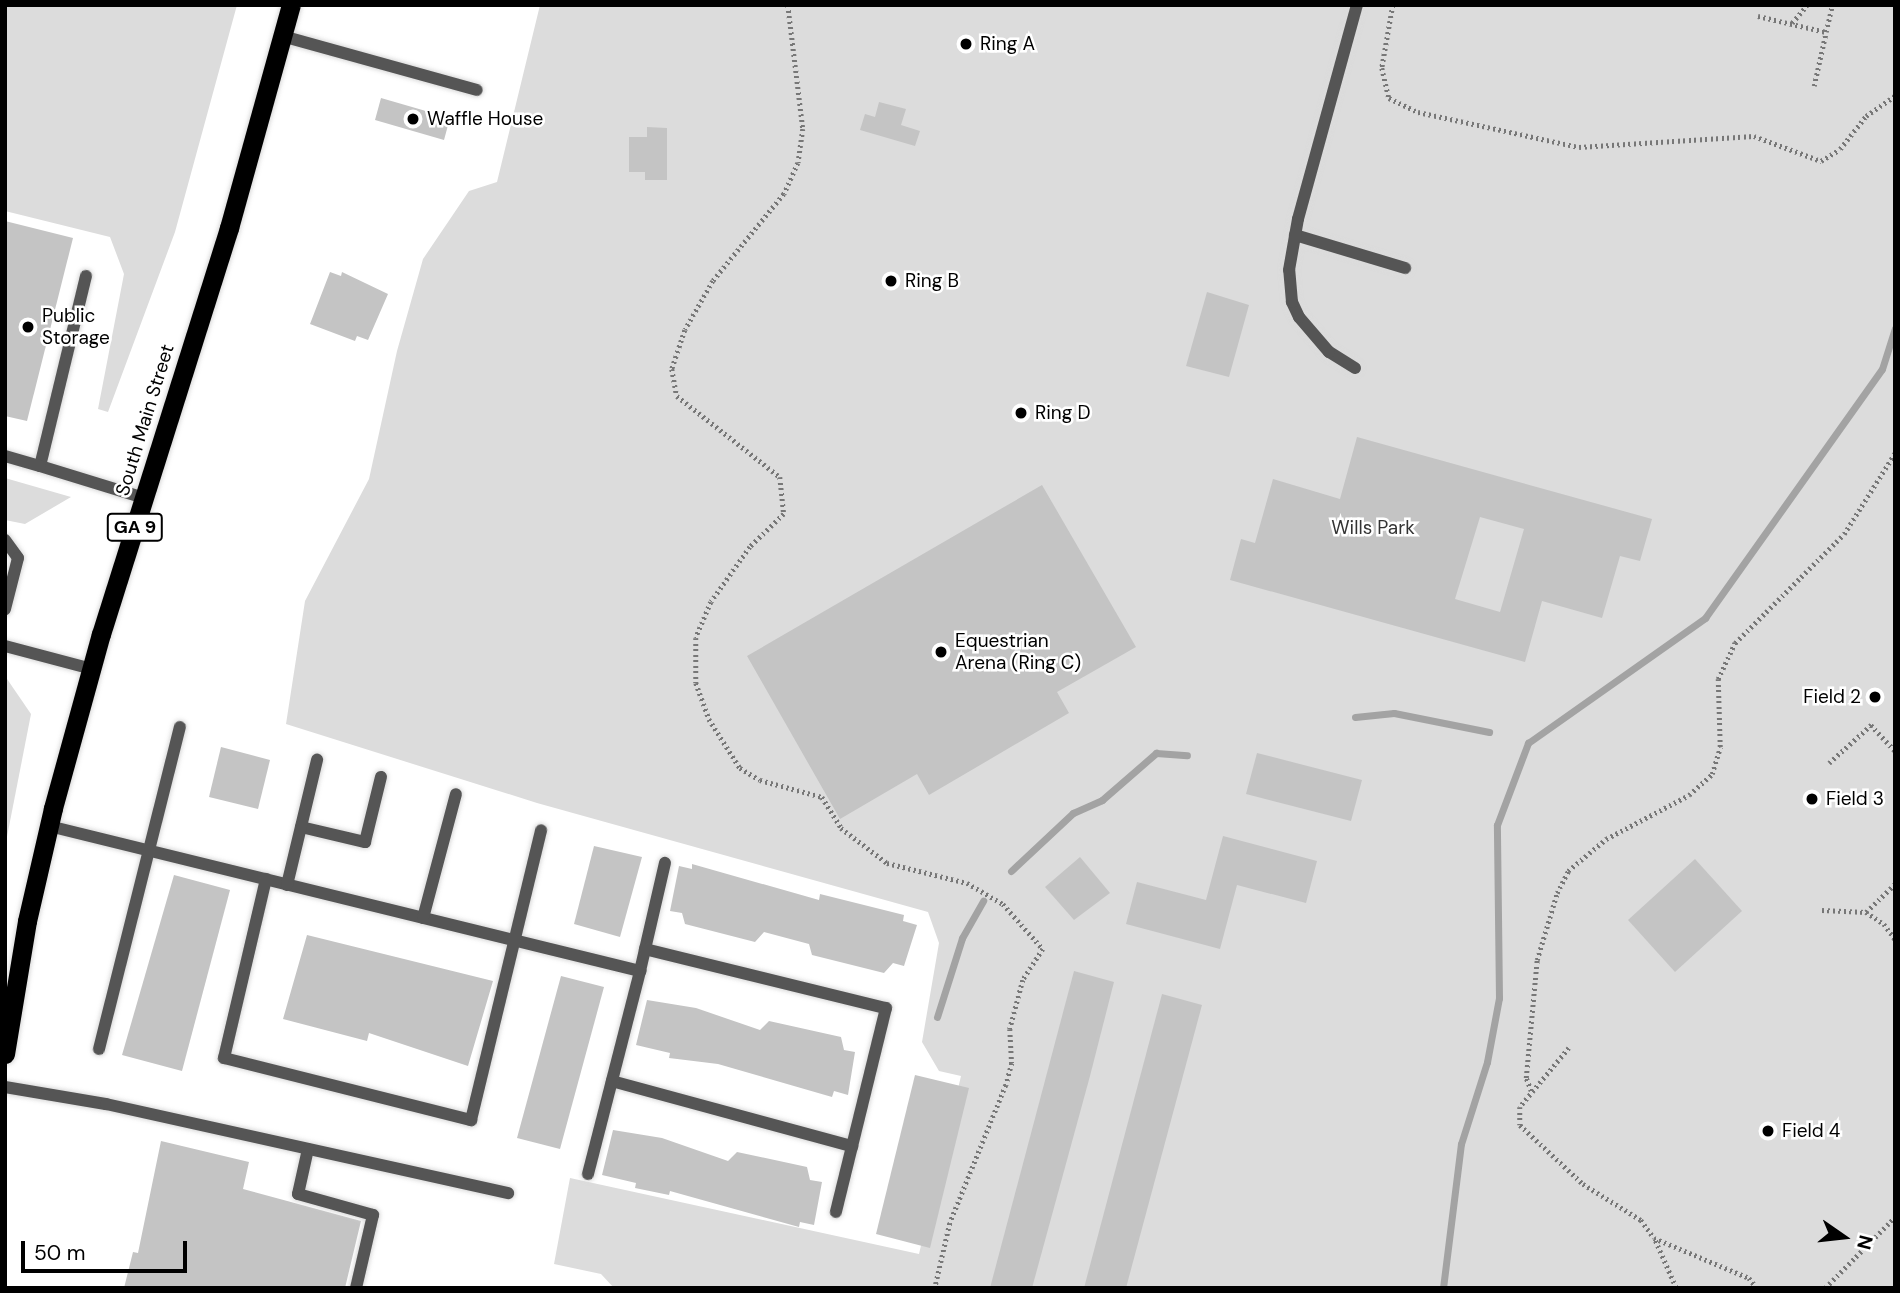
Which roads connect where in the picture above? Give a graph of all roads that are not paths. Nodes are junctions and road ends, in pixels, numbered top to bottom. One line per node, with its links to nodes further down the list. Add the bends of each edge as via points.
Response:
1 (291, 5): 3 (highway, South Main Street / GA 9)
2 (1357, 5): 5 (lane)
3 (282, 36): 4 (lane); 11 (highway, South Main Street / GA 9, via 229,228)
4 (477, 90)
5 (1295, 235): 6 (lane); 8 (lane, via 1289,270 1292,302 1313,337)
6 (1405, 268)
7 (86, 276): 10 (lane)
8 (1355, 368)
9 (5, 456): 10 (lane)
10 (40, 466): 11 (lane)
11 (144, 498): 15 (highway, South Main Street / GA 9)
12 (5, 540): 13 (lane, via 18,558)
13 (5, 609)
14 (5, 646): 15 (lane)
15 (92, 669): 20 (highway, South Main Street / GA 9)
16 (180, 727): 23 (lane)
17 (317, 760): 21 (lane)
18 (381, 778): 21 (lane, via 365,842)
19 (456, 794): 27 (lane)
20 (49, 826): 23 (lane); 32 (highway, South Main Street / GA 9, via 27,921)
21 (301, 828): 26 (lane)
22 (541, 830): 28 (lane)
23 (149, 851): 25 (lane); 31 (lane)
24 (666, 863): 29 (lane)
25 (265, 879): 26 (lane); 28 (lane, via 223,1058 471,1120)
26 (287, 884): 27 (lane)
27 (423, 918): 28 (lane)
28 (514, 940): 30 (lane)
29 (645, 949): 30 (lane); 35 (lane, via 886,1008)
30 (640, 971): 33 (lane)
31 (99, 1049)
32 (5, 1054)
33 (612, 1081): 35 (lane); 37 (lane)
34 (5, 1087): 36 (lane)
35 (852, 1146): 39 (lane)
36 (308, 1149): 38 (lane); 40 (lane, via 298,1194 373,1215)
37 (588, 1174)
38 (508, 1193)
39 (836, 1212)
40 (356, 1288)

